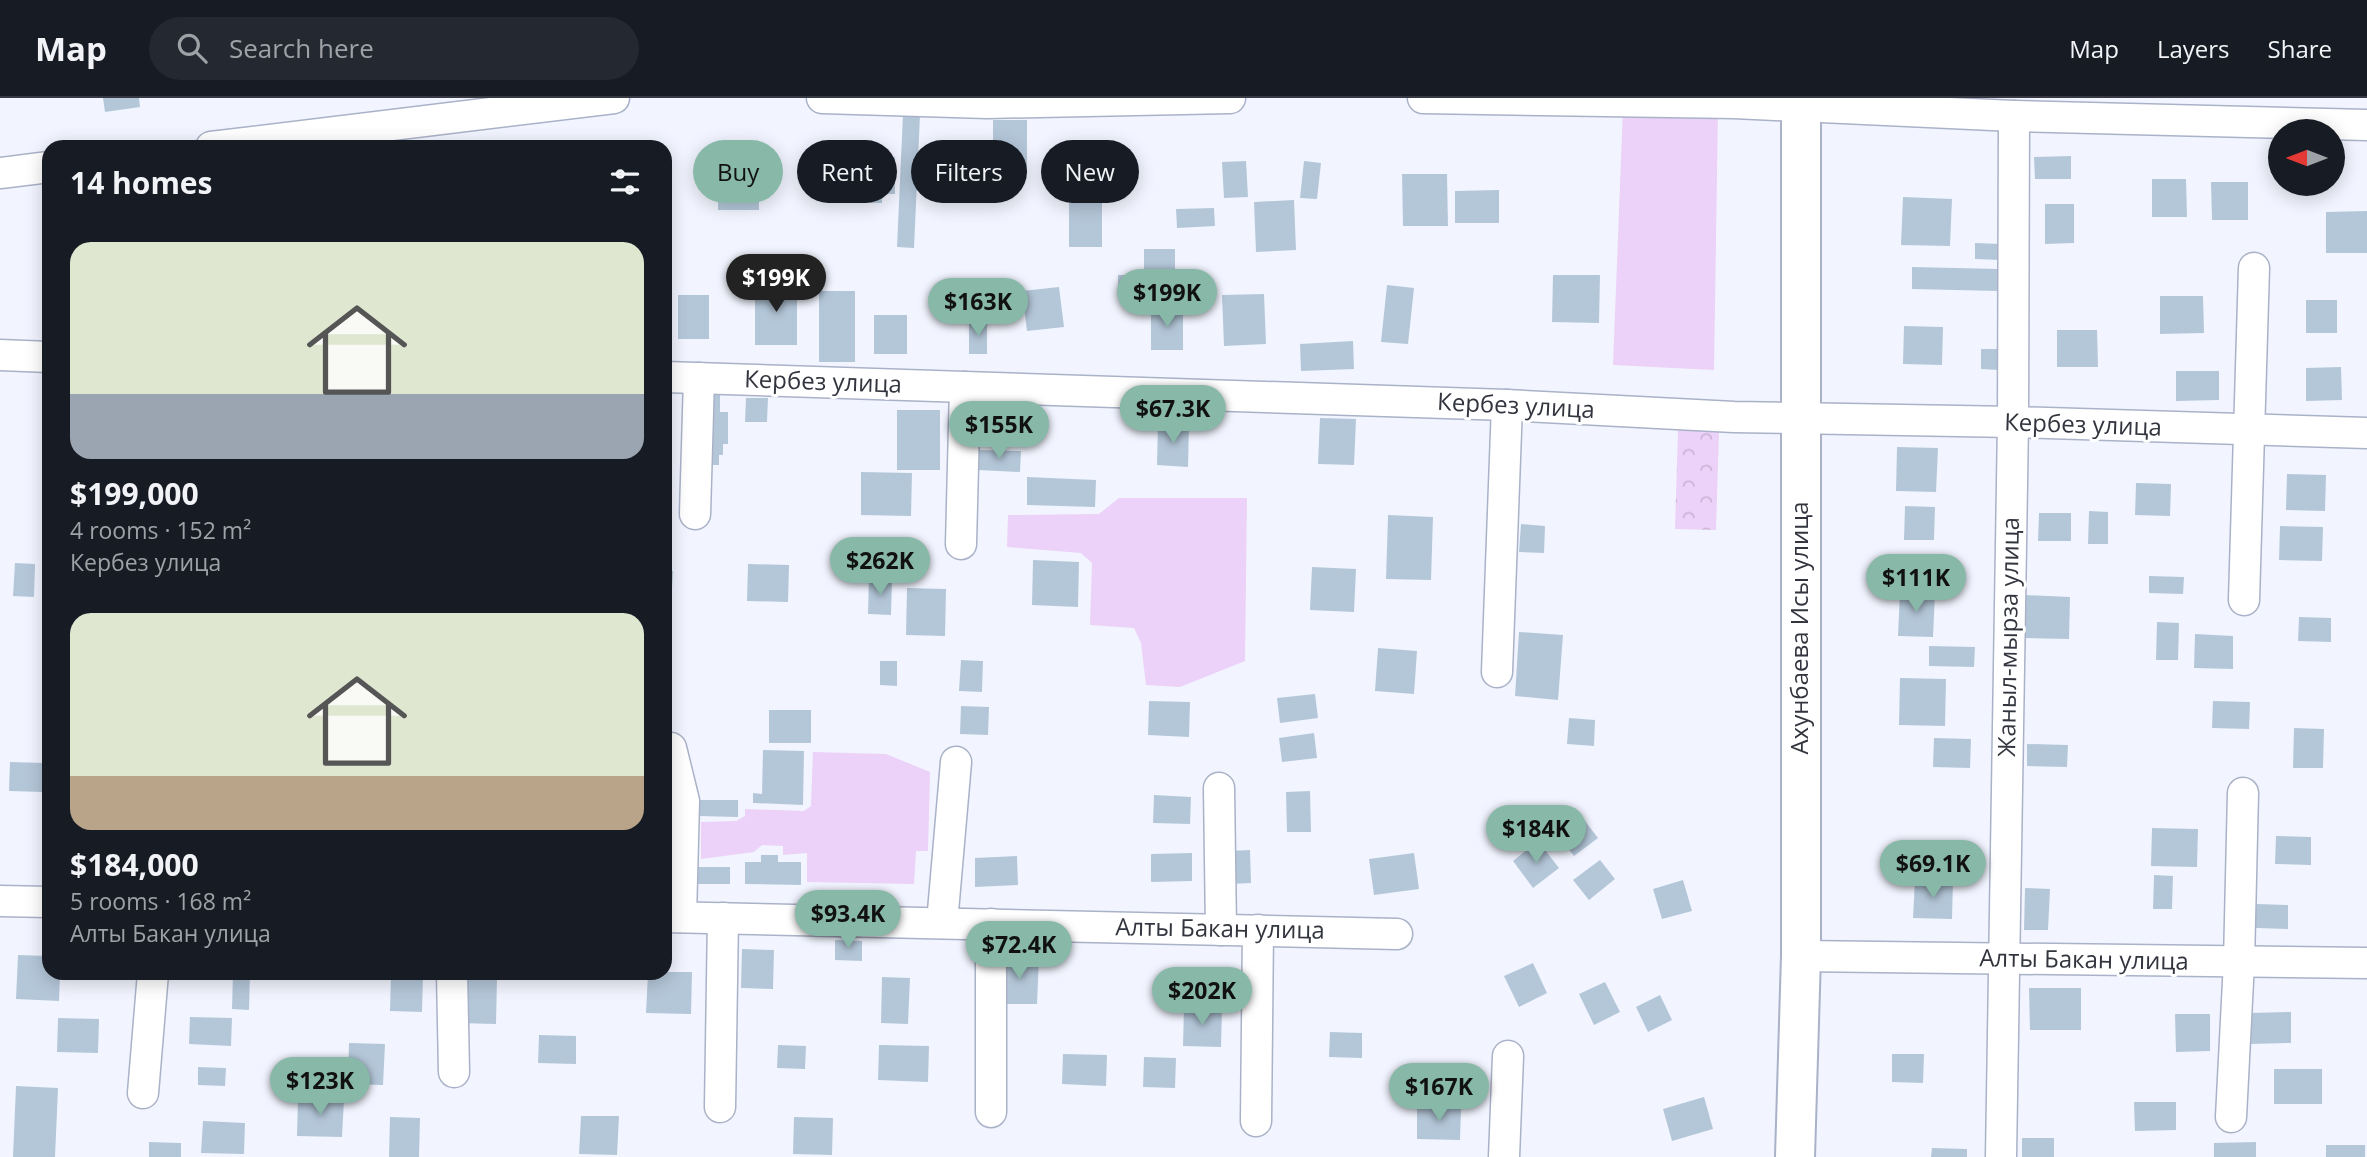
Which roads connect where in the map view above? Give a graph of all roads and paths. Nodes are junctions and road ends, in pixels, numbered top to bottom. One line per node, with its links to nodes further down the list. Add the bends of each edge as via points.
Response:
1 (614, 98): 8 (street)
2 (822, 98): 3 (street, via 987,103)
3 (1230, 98)
4 (1423, 98): 5 (street)
5 (1801, 102): 6 (street); 18 (main road, Ахунбаева Исы улица)
6 (2014, 116): 7 (street); 19 (street, Жаныл-мырза улица)
7 (2367, 125)
8 (269, 140)
9 (42, 168): 10 (street)
10 (0, 173)
11 (2254, 268): 20 (street)
12 (0, 355): 13 (street)
13 (42, 356)
14 (672, 377): 15 (street, Кербез улица)
15 (699, 378): 16 (street, Кербез улица); 22 (street)
16 (965, 387): 17 (street, Кербез улица); 23 (street)
17 (1507, 405): 18 (street, Кербез улица); 25 (street)
18 (1800, 418): 19 (street, Кербез улица); 39 (main road, Ахунбаева Исы улица)
19 (2013, 422): 20 (street, Кербез улица); 40 (street, Жаныл-мырза улица)
20 (2248, 431): 21 (street, Кербез улица); 24 (street)
21 (2367, 433)
22 (695, 514)
23 (961, 544)
24 (2244, 600)
25 (1497, 672)
26 (672, 752): 32 (street, via 684,801)
27 (956, 762): 34 (street)
28 (1219, 788): 36 (street)
29 (2243, 793): 41 (street)
30 (0, 901): 31 (street)
31 (42, 902)
32 (673, 917): 33 (street, Алты Бакан улица)
33 (723, 918): 34 (street, Алты Бакан улица); 48 (street)
34 (942, 923): 35 (street, Алты Бакан улица)
35 (991, 924): 36 (street, Алты Бакан улица); 49 (street)
36 (1221, 929): 37 (street, Алты Бакан улица)
37 (1258, 930): 38 (street, Алты Бакан улица); 51 (street)
38 (1397, 934)
39 (1801, 957): 40 (street, Алты Бакан улица); 53 (main road, Ахунбаева Исы улица)
40 (2002, 959): 41 (street, Алты Бакан улица); 54 (street, Жаныл-мырза улица)
41 (2239, 962): 42 (street, Алты Бакан улица); 50 (street)
42 (2367, 963)
43 (152, 980): 47 (street)
44 (452, 980): 46 (street)
45 (1508, 1056): 52 (street)
46 (454, 1072)
47 (143, 1093)
48 (720, 1107)
49 (991, 1112)
50 (2231, 1117)
51 (1256, 1121)
52 (1504, 1157)
53 (1795, 1157)
54 (2001, 1157)

